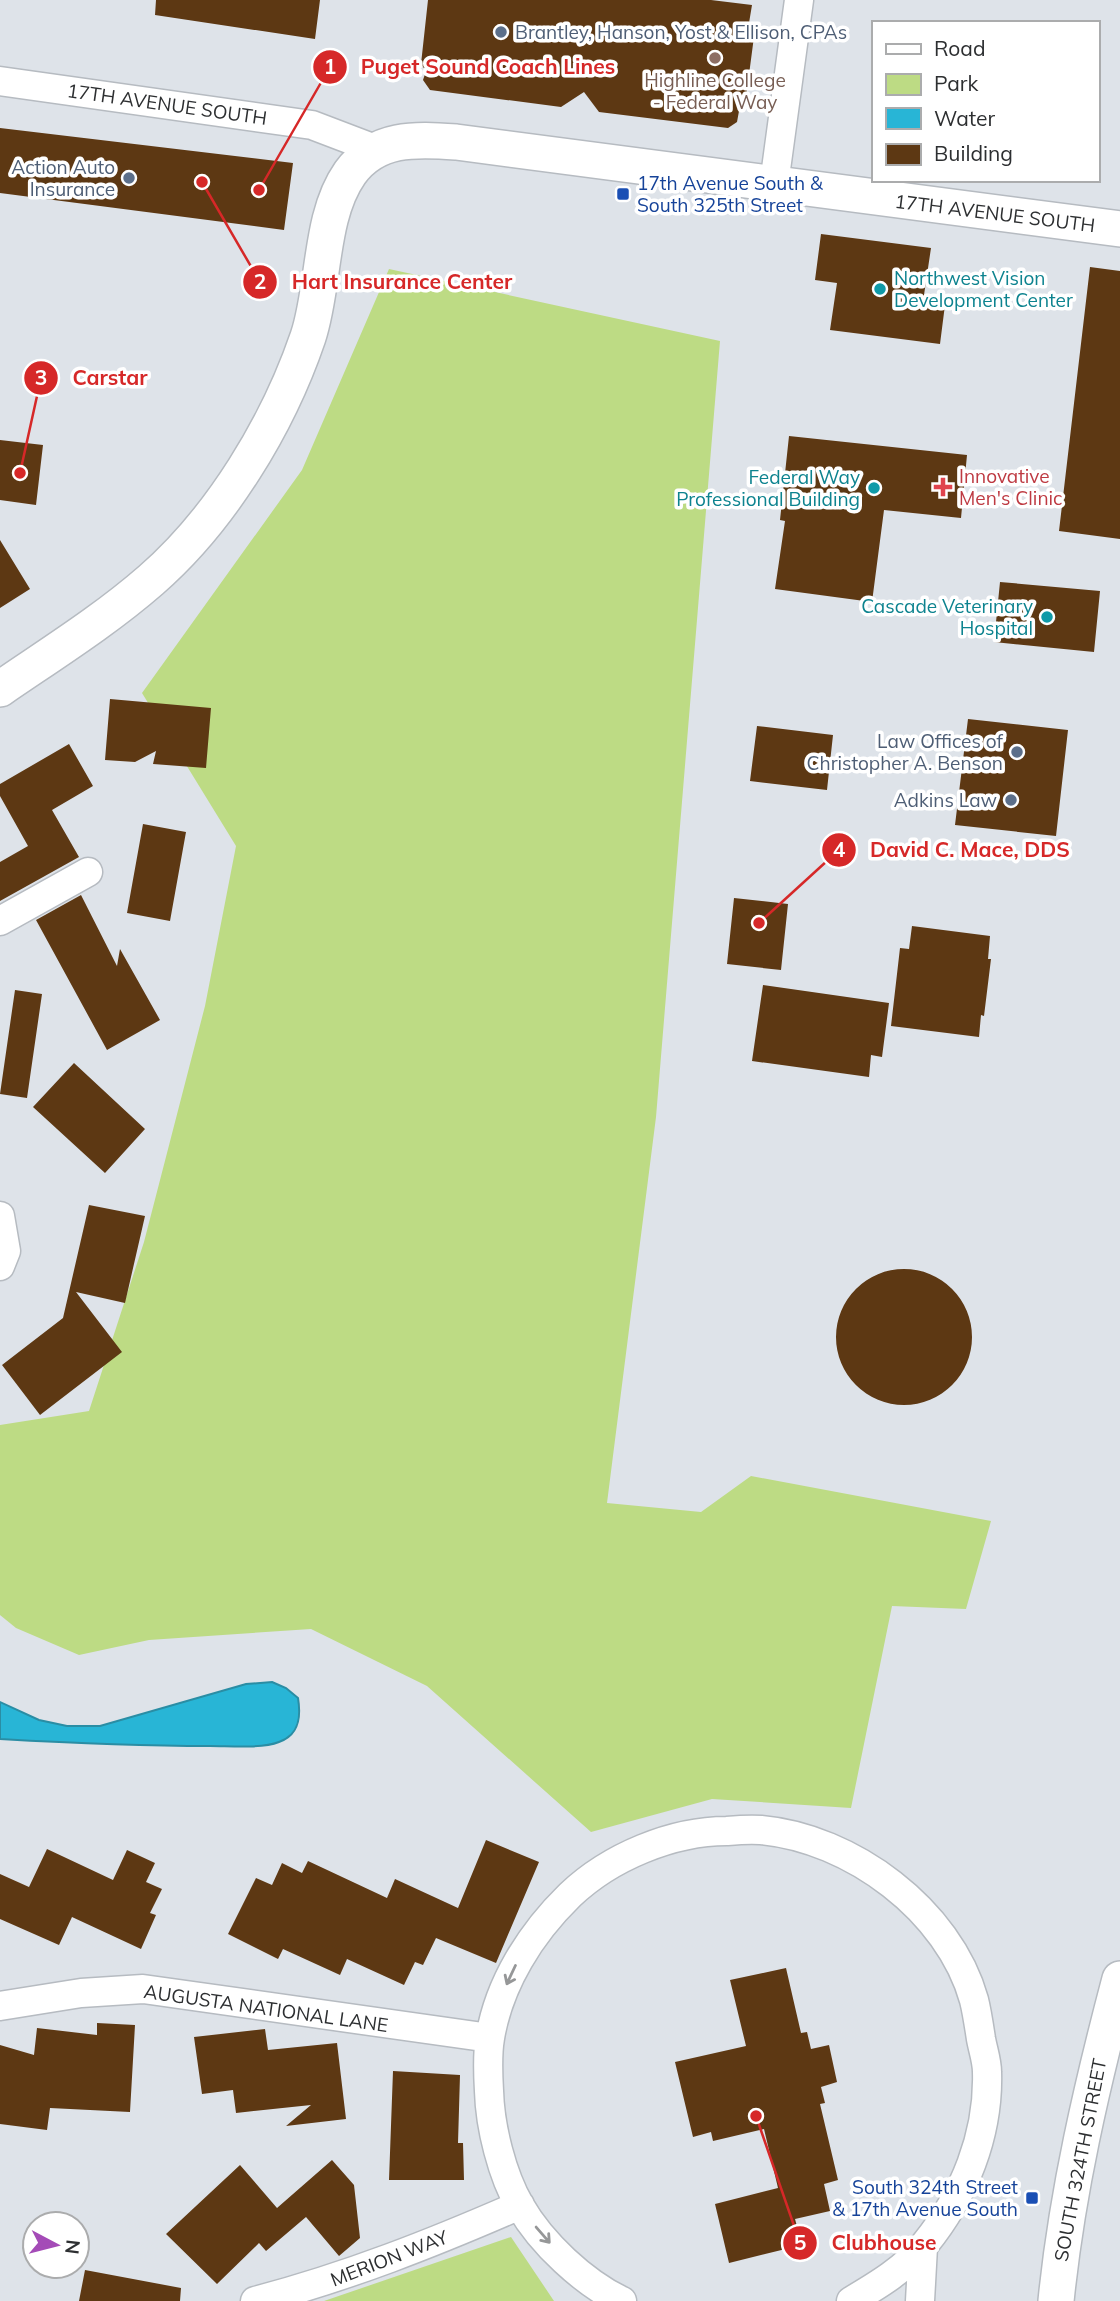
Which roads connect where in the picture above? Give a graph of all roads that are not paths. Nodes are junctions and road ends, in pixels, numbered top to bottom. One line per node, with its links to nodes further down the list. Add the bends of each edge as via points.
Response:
1 (799, 0): 4 (street)
2 (0, 81): 3 (street, 17TH AVENUE SOUTH, via 312,125)
3 (375, 149): 4 (street, 17TH AVENUE SOUTH, via 419,140 456,142); 6 (street, via 349,174 338,195 301,358 274,417 228,490 153,578)
4 (774, 184): 5 (street, 17TH AVENUE SOUTH)
5 (1120, 229)
6 (0, 689)
7 (88, 872): 8 (street)
8 (0, 921)
9 (0, 1216): 10 (street, via 6,1251)
10 (0, 1266)
11 (1120, 1979): 22 (street, SOUTH 324TH STREET, via 1074,2175)
12 (0, 2006): 13 (street, AUGUSTA NATIONAL LANE, via 144,1989)
13 (490, 2038): 14 (street, via 490,2115); 15 (street, one-way to 13, via 951,2208 972,2166 983,2125 987,2071 974,1998 958,1962 938,1930 901,1890 863,1863 809,1839 761,1830 707,1831 653,1844 586,1880 547,1917 519,1957)
14 (520, 2206): 16 (street, one-way to 16); 18 (street, MERION WAY, via 390,2260)
15 (923, 2247): 17 (street); 21 (street)
16 (573, 2269): 19 (street); 20 (street)
17 (859, 2299)
18 (255, 2301)
19 (595, 2301)
20 (622, 2301)
21 (920, 2301)
22 (1056, 2301)

